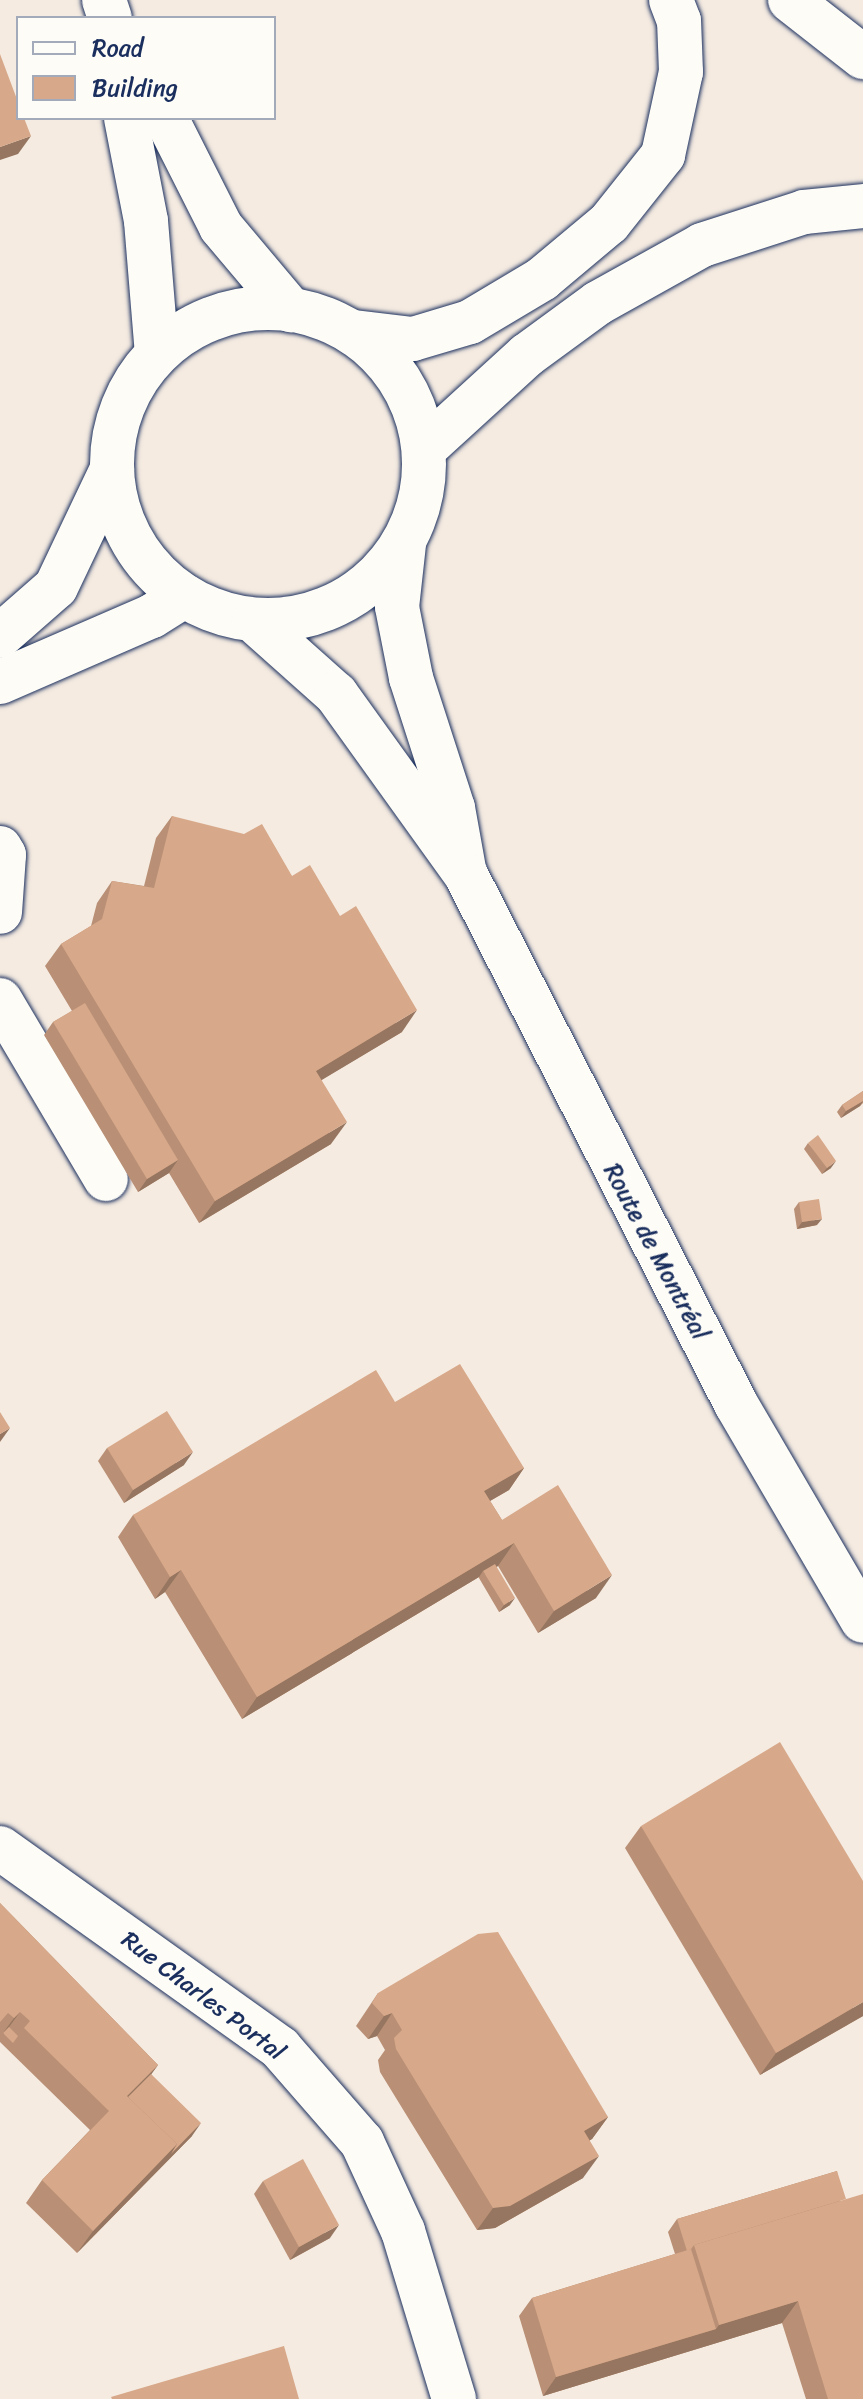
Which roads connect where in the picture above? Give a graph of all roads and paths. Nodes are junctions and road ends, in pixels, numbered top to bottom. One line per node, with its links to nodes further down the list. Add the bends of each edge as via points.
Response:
1 (671, 0): 8 (main road, via 679,21 681,72 663,155 609,223 542,279 470,322 413,339)
2 (790, 0): 3 (main road)
3 (863, 57)
4 (126, 120): 9 (main road, via 146,221)
5 (167, 120): 7 (main road, via 221,227)
6 (863, 206): 10 (main road, via 804,212 702,245 598,303 527,355)
7 (291, 310): 8 (main road); 9 (main road, via 242,310 196,325)
8 (354, 332): 10 (main road, via 387,363 412,403)
9 (157, 354): 11 (main road, via 126,401 116,427)
10 (424, 449): 12 (main road, via 421,498)
11 (112, 469): 13 (main road, via 122,520 148,564); 15 (main road, via 56,587)
12 (404, 544): 14 (main road, via 365,589 313,615); 18 (main road, Route de Montréal, via 397,607 411,678 453,808)
13 (184, 596): 14 (main road, via 219,613); 16 (main road, via 152,616)
14 (254, 621): 18 (main road, Route de Montréal, via 336,694)
15 (0, 636)
16 (0, 682)
17 (0, 848): 19 (main road)
18 (466, 875): 22 (main road, Route de Montréal, via 736,1404)
19 (0, 912)
20 (0, 1000): 21 (main road)
21 (106, 1179)
22 (863, 1621)
23 (0, 1848): 24 (main road, Rue Charles Portal, via 280,2048 362,2142 403,2231)
24 (454, 2399)

